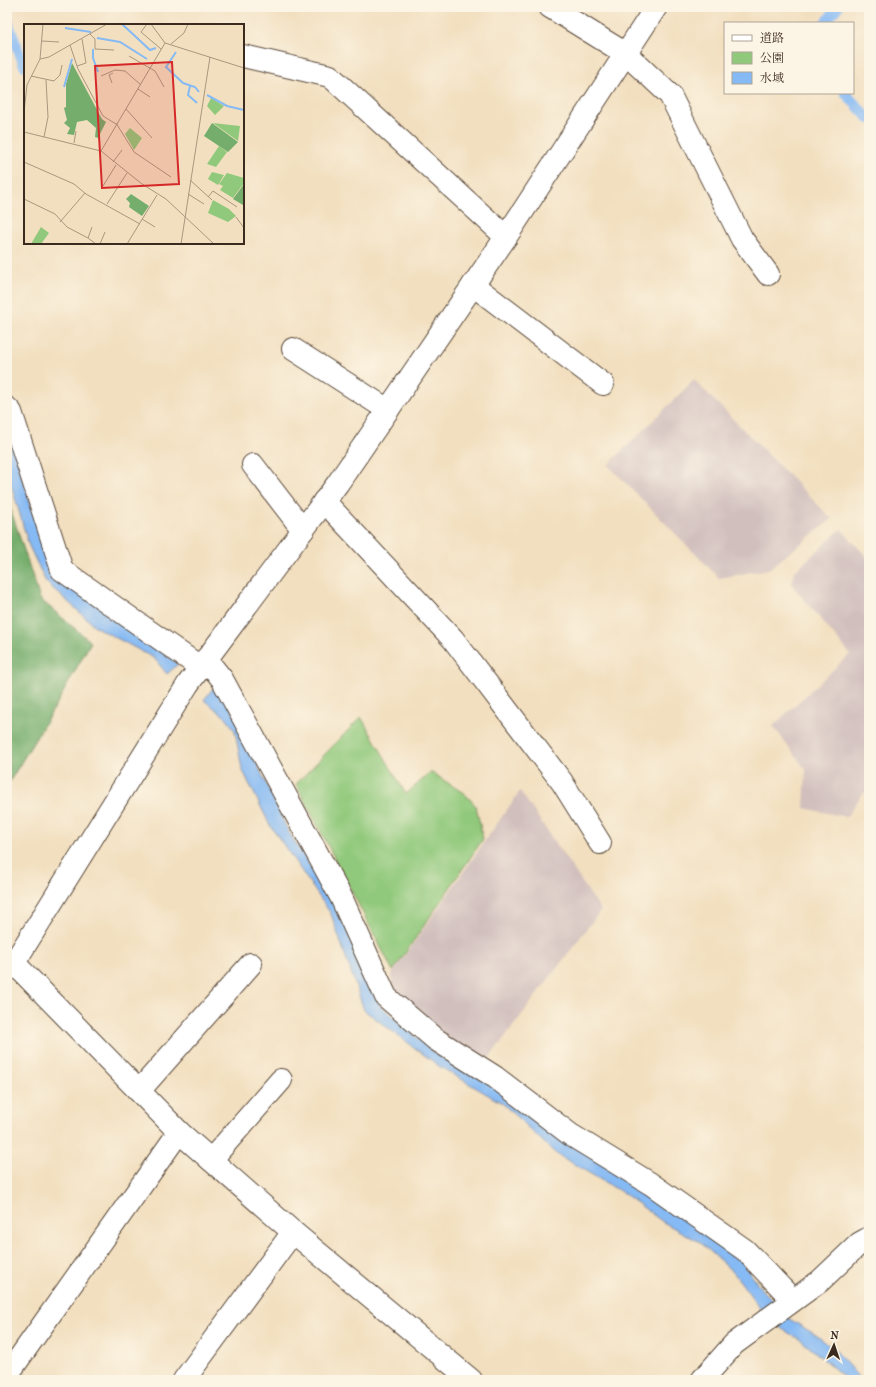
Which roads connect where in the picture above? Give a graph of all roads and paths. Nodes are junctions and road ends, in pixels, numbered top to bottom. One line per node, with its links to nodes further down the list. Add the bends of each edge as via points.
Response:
1 (550, 7): 3 (street)
2 (656, 7): 3 (street)
3 (626, 54): 5 (street); 6 (street, via 670,95 742,239)
4 (249, 61): 5 (street, via 330,76)
5 (506, 237): 7 (street)
6 (768, 274)
7 (473, 285): 9 (street); 11 (street)
8 (293, 349): 11 (street)
9 (603, 384)
10 (7, 408): 15 (street, via 62,570)
11 (388, 410): 13 (street)
12 (253, 465): 14 (street)
13 (324, 501): 14 (street); 16 (street, via 453,639 562,782)
14 (303, 530): 15 (street)
15 (203, 663): 17 (street); 25 (street, via 222,679 337,890 386,997 435,1039 495,1077 571,1135 651,1184 745,1250)
16 (600, 842)
17 (10, 961): 20 (street)
18 (251, 964): 20 (street)
19 (280, 1080): 22 (street)
20 (139, 1091): 21 (street)
21 (179, 1132): 22 (street); 26 (street)
22 (211, 1160): 23 (street)
23 (293, 1232): 27 (street); 28 (street)
24 (869, 1238): 25 (street, via 860,1243 820,1281)
25 (793, 1300): 29 (street, via 734,1344)
26 (13, 1367)
27 (184, 1380)
28 (471, 1380)
29 (702, 1380)

